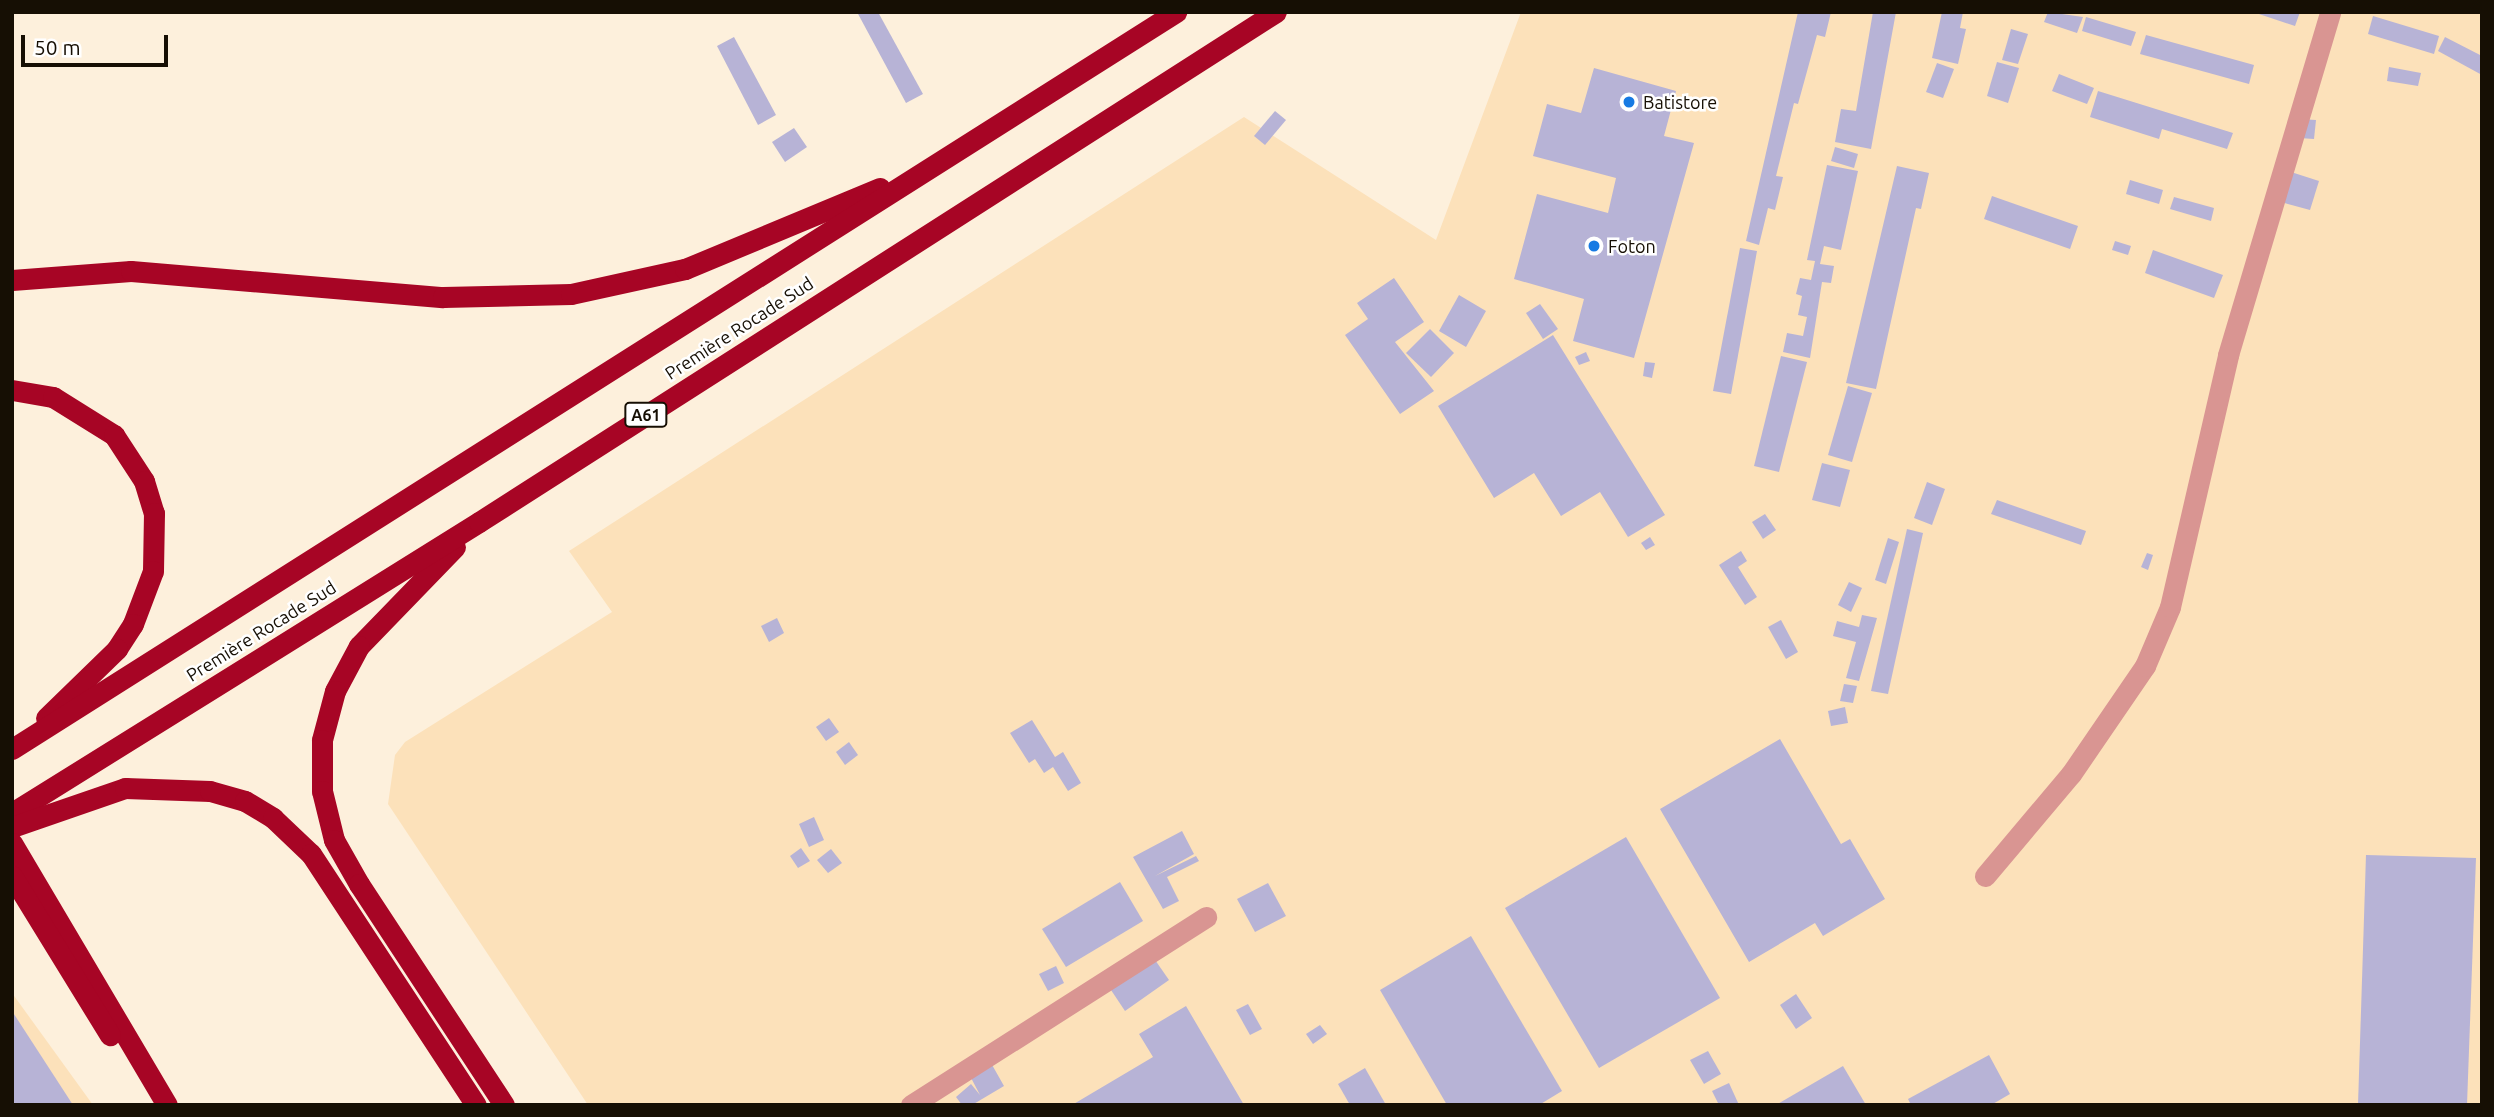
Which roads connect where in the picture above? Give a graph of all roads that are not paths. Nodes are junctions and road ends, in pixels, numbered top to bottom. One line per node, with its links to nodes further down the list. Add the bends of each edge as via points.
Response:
1 (1176, 12): 4 (highway, Première Rocade Sud)
2 (1276, 12): 7 (highway, Première Rocade Sud / A61)
3 (2330, 12): 13 (lane, via 2228,355 2170,607 2145,666 2071,774)
4 (946, 159): 5 (highway, via 728,254 641,281 571,294 443,297 131,271); 8 (highway, Première Rocade Sud)
5 (12, 280)
6 (12, 390): 8 (highway, via 53,397 114,435 144,481 154,513 156,541 145,597 117,649)
7 (479, 522): 9 (highway, Première Rocade Sud / A61); 18 (highway, via 359,646 328,715 322,740 322,791 334,840 359,884)
8 (20, 744)
9 (12, 813)
10 (12, 827): 17 (highway, via 125,788 211,792 246,801 273,818 310,854)
11 (12, 843): 12 (highway)
12 (19, 876): 15 (highway); 16 (highway)
13 (1985, 876)
14 (1206, 917): 19 (lane)
15 (153, 1105)
16 (167, 1105)
17 (476, 1105)
18 (504, 1105)
19 (911, 1105)

